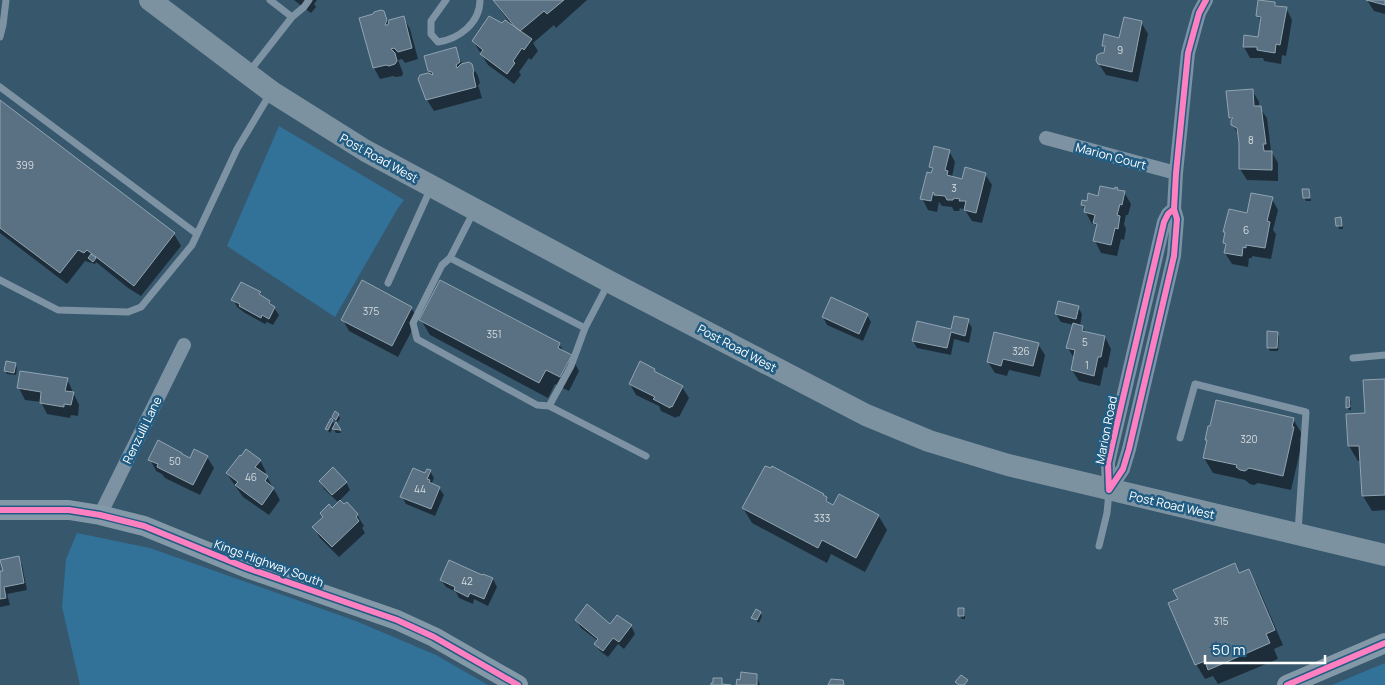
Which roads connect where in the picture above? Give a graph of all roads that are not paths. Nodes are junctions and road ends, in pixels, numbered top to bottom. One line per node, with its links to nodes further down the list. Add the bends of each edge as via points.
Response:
1 (6, 0): 9 (lane)
2 (150, 0): 10 (main road, Post Road West)
3 (270, 0): 8 (lane)
4 (309, 0): 8 (lane)
5 (446, 0): 6 (lane, via 431,21 430,34 438,42 463,33 480,10)
6 (480, 0)
7 (1206, 0): 14 (street, Marion Road, via 1188,52)
8 (292, 17): 10 (lane)
9 (0, 37)
10 (247, 74): 12 (main road, Post Road West)
11 (0, 87): 17 (lane)
12 (272, 92): 15 (main road, Post Road West, via 343,138); 17 (lane, via 237,149)
13 (1046, 138): 14 (street, Marion Court)
14 (1176, 173): 29 (street, Marion Road, via 1174,209 1164,222 1108,463)
15 (431, 187): 16 (main road, Post Road West); 21 (lane)
16 (475, 210): 18 (lane); 20 (main road, Post Road West)
17 (197, 234): 19 (lane, via 192,245 141,307 128,312 58,310)
18 (450, 258): 22 (lane); 26 (lane, via 442,265 413,323 417,339 536,405)
19 (0, 280)
20 (610, 282): 22 (lane); 29 (main road, Post Road West, via 893,427 1008,465)
21 (388, 283)
22 (585, 328): 26 (lane, via 571,366)
23 (184, 345): 31 (street, Renzulli Lane)
24 (1385, 355): 25 (lane)
25 (1353, 358)
26 (549, 406): 28 (lane)
27 (1180, 438): 32 (lane, via 1194,384 1306,412)
28 (646, 456)
29 (1109, 490): 32 (main road, Post Road West); 33 (lane)
30 (0, 510): 31 (street, Kings Highway South, via 69,510)
31 (100, 515): 36 (street, Kings Highway South, via 144,526 247,568 397,620 434,637)
32 (1298, 535): 34 (main road, Post Road West)
33 (1099, 546)
34 (1385, 555)
35 (1385, 643): 37 (street)
36 (518, 685)
37 (1287, 685)

